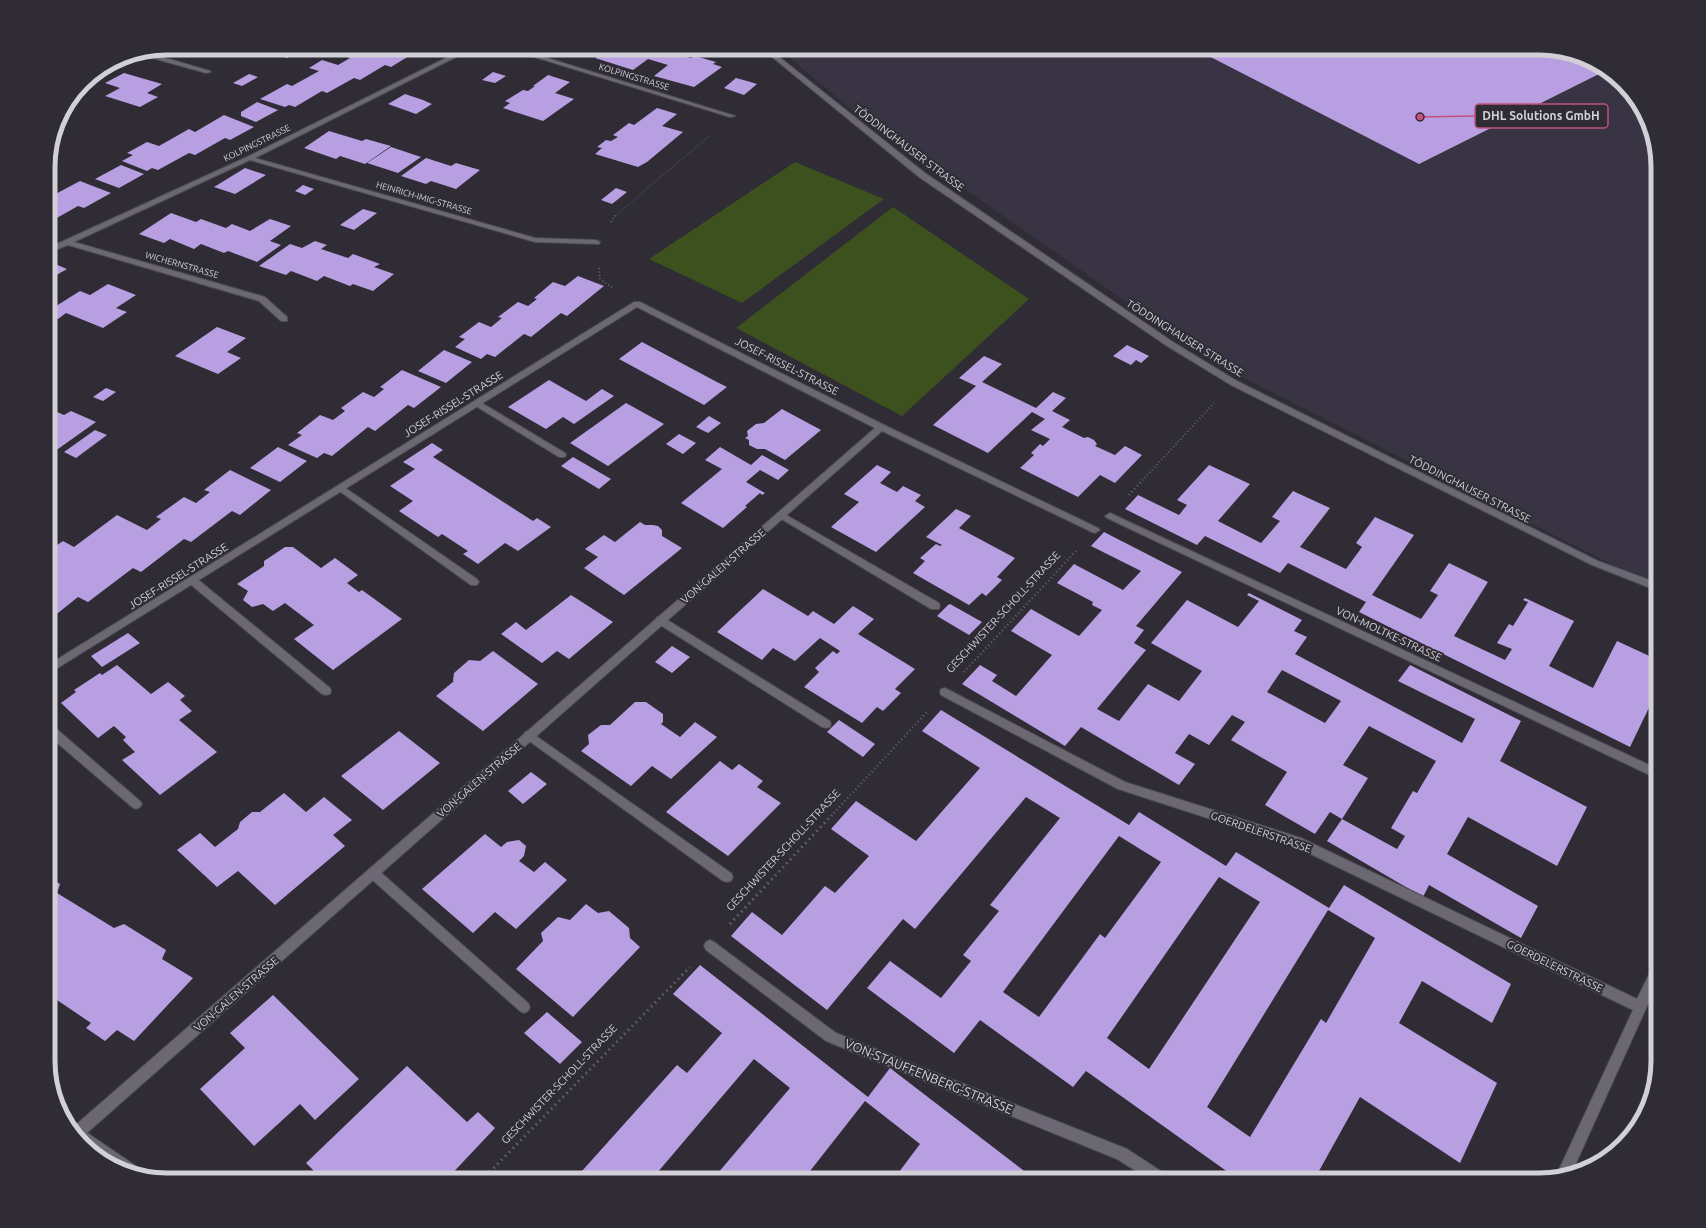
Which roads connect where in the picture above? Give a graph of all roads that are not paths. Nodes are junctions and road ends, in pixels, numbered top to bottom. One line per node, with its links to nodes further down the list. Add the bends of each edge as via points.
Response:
1 (457, 55): 7 (street, KOLPINGSTRASSE)
2 (531, 55): 6 (street, KOLPINGSTRASSE)
3 (773, 55): 21 (street, TÖDDINGHAUSER STRASSE, via 922,174 1170,344 1228,379 1595,563)
4 (152, 56): 5 (street)
5 (208, 72)
6 (732, 116)
7 (249, 158): 8 (street, KOLPINGSTRASSE); 9 (street, HEINRICH-IMIG-STRASSE, via 535,240)
8 (67, 242): 10 (street, KOLPINGSTRASSE); 11 (street, WICHERNSTRASSE, via 262,299)
9 (596, 242)
10 (55, 248)
11 (284, 319)
12 (477, 403): 13 (street, JOSEF-RISSEL-STRASSE, via 637,304); 14 (street); 15 (street, JOSEF-RISSEL-STRASSE)
13 (881, 427): 16 (street, VON-GALEN-STRASSE); 18 (street)
14 (562, 455)
15 (341, 488): 19 (street, JOSEF-RISSEL-STRASSE); 20 (street)
16 (781, 515): 22 (street); 23 (street, VON-GALEN-STRASSE)
17 (1110, 516): 30 (street, VON-MOLTKE-STRASSE)
18 (1095, 530)
19 (193, 581): 24 (street, JOSEF-RISSEL-STRASSE); 25 (street)
20 (474, 582)
21 (1651, 584)
22 (935, 606)
23 (661, 620): 27 (street); 29 (street, VON-GALEN-STRASSE)
24 (55, 666)
25 (326, 691)
26 (945, 692): 37 (street, GOERDELERSTRASSE, via 1122,786 1297,842)
27 (826, 724)
28 (55, 734): 31 (street)
29 (530, 735): 32 (street, VON-GALEN-STRASSE); 33 (street)
30 (1651, 771)
31 (136, 804)
32 (373, 873): 36 (street); 38 (street, VON-GALEN-STRASSE)
33 (727, 877)
34 (710, 946): 42 (street, VON-STAUFFENBERG-STRASSE, via 831,1037 1122,1154)
35 (1651, 984): 37 (street)
36 (524, 1007)
37 (1640, 1008): 41 (street)
38 (78, 1129)
39 (91, 1143): 40 (street)
40 (116, 1160)
41 (1566, 1170)
42 (1151, 1173)

